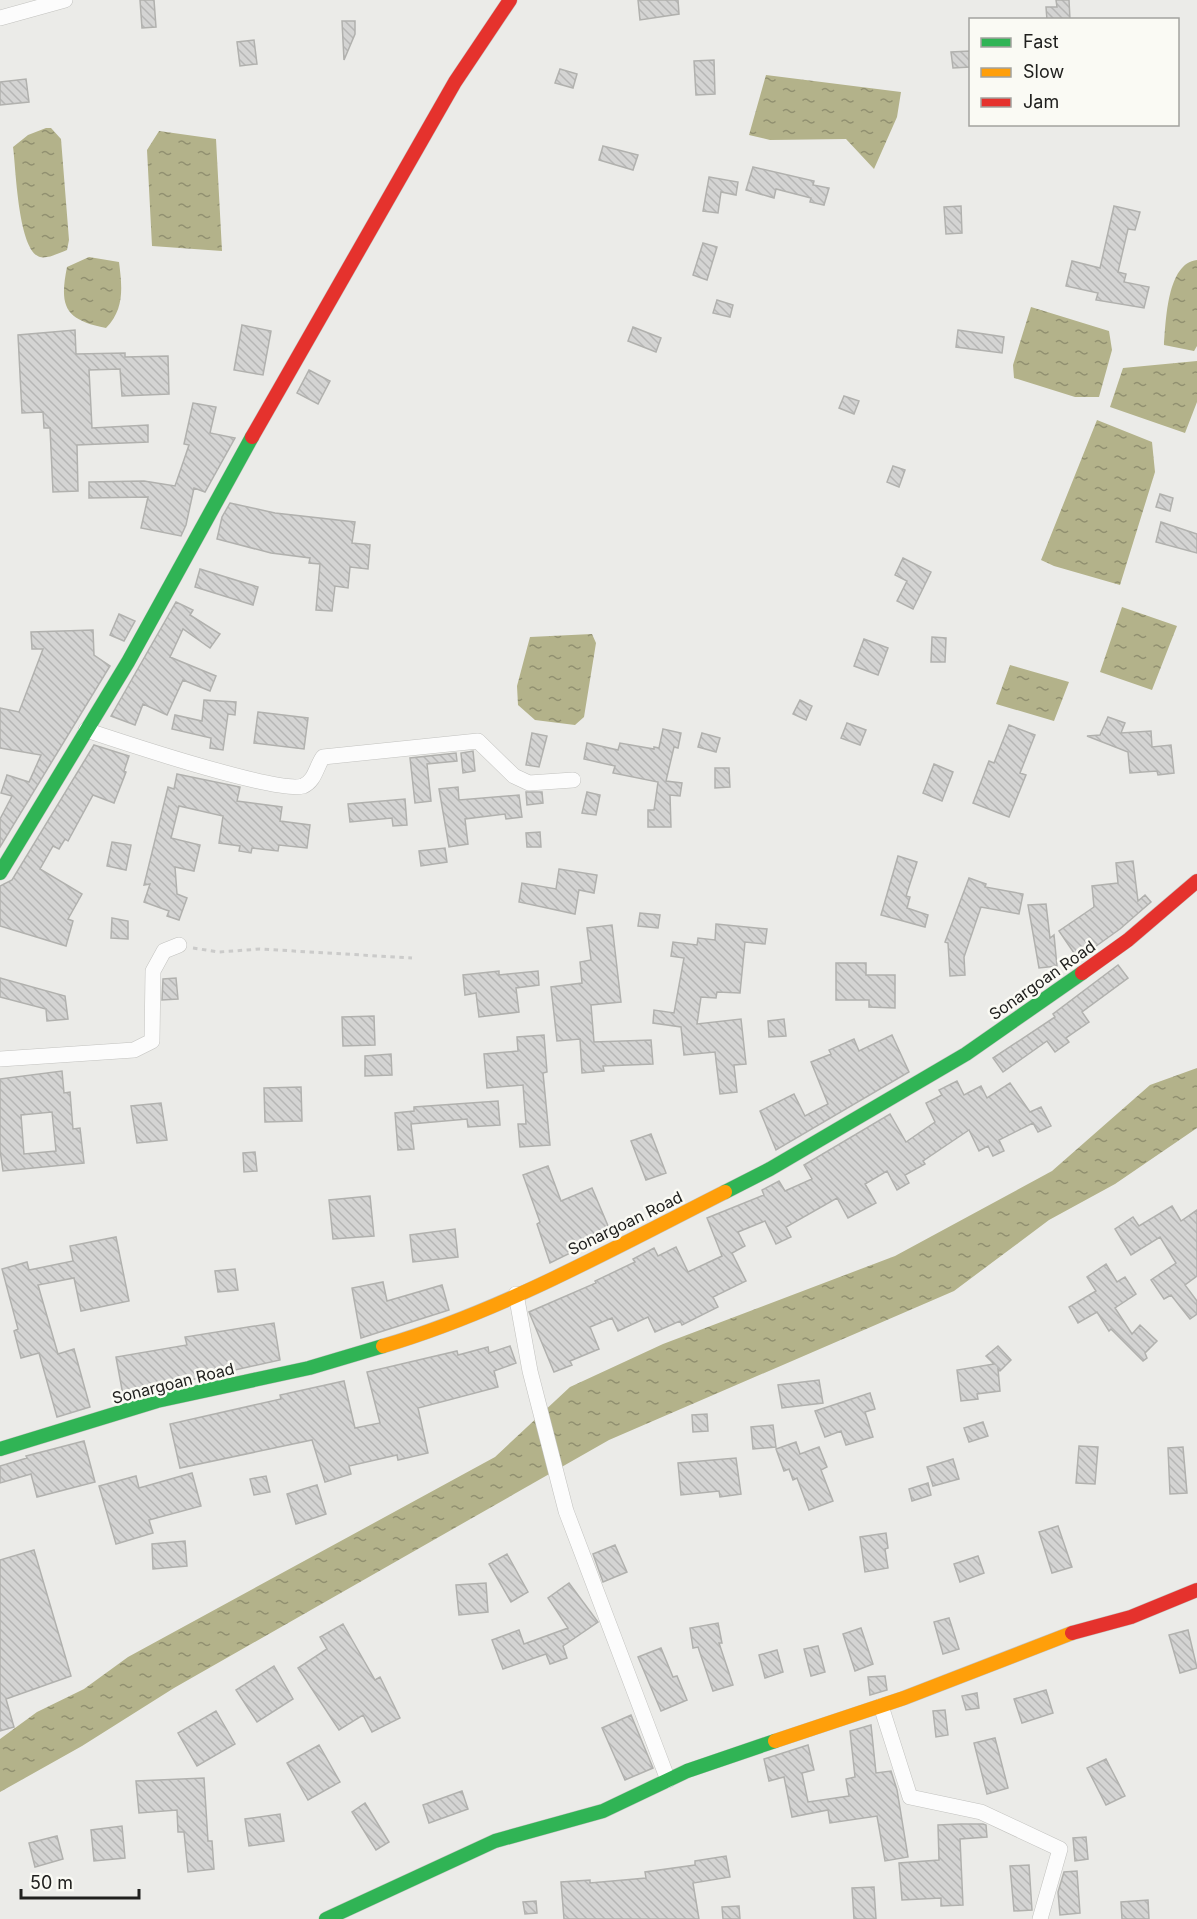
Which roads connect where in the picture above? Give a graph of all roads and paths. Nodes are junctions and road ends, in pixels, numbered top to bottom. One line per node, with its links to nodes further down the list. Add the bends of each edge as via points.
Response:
1 (65, 0): 3 (street)
2 (510, 0): 4 (street, via 455,82)
3 (0, 18)
4 (86, 730): 5 (street, via 168,757 300,787 309,783 323,757 478,741 514,776 529,783); 6 (street)
5 (573, 780)
6 (0, 873)
7 (1197, 881): 11 (street, Sonargoan Road, via 1128,940 966,1054 770,1169)
8 (179, 945): 9 (path, via 219,952 260,949); 10 (street, via 164,951 153,970 152,1041 134,1050)
9 (412, 958)
10 (0, 1059)
11 (516, 1294): 12 (street, Sonargoan Road, via 438,1330 309,1368 157,1401); 15 (street, via 530,1371 566,1511)
12 (0, 1449)
13 (1197, 1590): 14 (street, via 1131,1617 1067,1634)
14 (881, 1706): 15 (street); 17 (street, via 910,1797 981,1812 1060,1849)
15 (668, 1780): 16 (street, via 603,1811 495,1841)
16 (326, 1919)
17 (1040, 1919)

